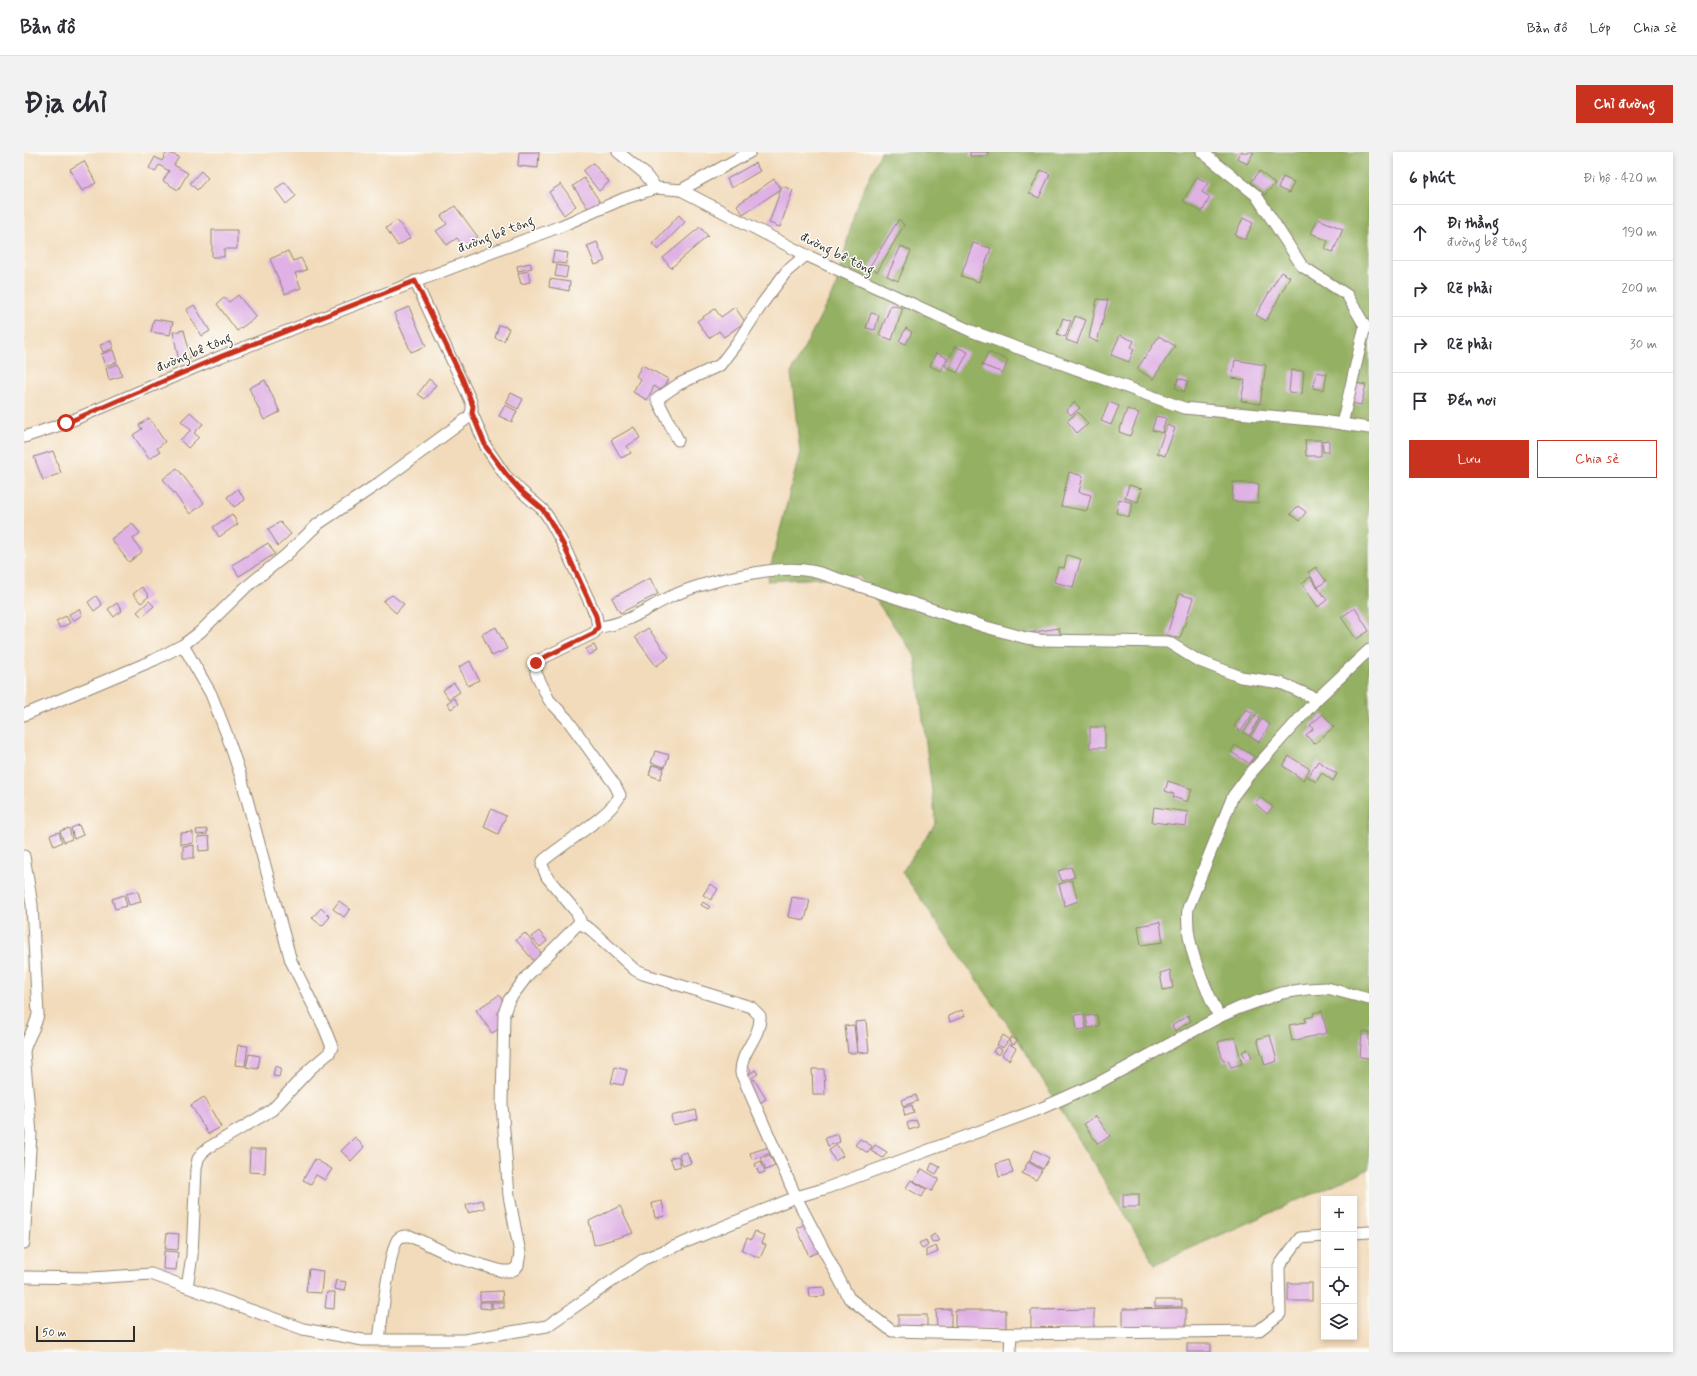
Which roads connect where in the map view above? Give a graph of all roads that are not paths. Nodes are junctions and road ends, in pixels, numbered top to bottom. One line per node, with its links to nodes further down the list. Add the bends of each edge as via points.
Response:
1 (618, 152): 4 (street, via 644,173)
2 (750, 152): 5 (street)
3 (1202, 152): 8 (street, via 1256,195 1302,266 1347,295)
4 (656, 188): 5 (street, đường bê tông); 7 (street, đường bê tông)
5 (681, 190): 6 (street, đường bê tông)
6 (806, 255): 10 (street, đường bê tông, via 970,331 1184,408); 13 (street, via 786,272 720,365 679,384 658,399)
7 (415, 281): 9 (street, via 462,378 473,406); 12 (street, đường bê tông, via 222,356 66,423)
8 (1367, 326): 10 (street)
9 (472, 413): 14 (street, via 486,447 502,470 548,517 579,578 596,616); 15 (street, via 379,483 318,524 286,555 240,592 200,632)
10 (1342, 424): 11 (street, đường bê tông)
11 (1369, 428)
12 (24, 437)
13 (678, 440)
14 (598, 627): 17 (street, via 619,624 696,586 766,572 810,571 1026,638 1168,642 1197,660 1241,678 1281,683); 20 (street, via 594,633 541,659 535,667 549,700 567,719 620,795 616,803 604,814 543,861 547,876 577,913)
15 (183, 644): 18 (street, via 148,663); 30 (street, via 210,694 227,735 241,777 291,961 332,1047 272,1110 208,1148 198,1159 192,1256)
16 (1369, 650): 17 (street)
17 (1317, 699): 23 (street, via 1233,796 1188,908 1187,922 1191,947)
18 (24, 715)
19 (24, 856): 21 (street, via 32,905)
20 (579, 923): 24 (street, via 590,929 635,970 751,1007 760,1016 756,1037 740,1065 741,1073); 32 (street, via 528,975 509,1000 504,1013 502,1104 509,1196 520,1254 518,1265 511,1271 502,1271 456,1257 410,1236 397,1239 388,1278)
21 (29, 960): 28 (street, via 38,1014 24,1052 31,1134)
22 (1369, 999): 23 (street, via 1327,988 1307,989 1282,993)
23 (1218, 1017): 24 (street, via 1100,1082 1042,1108 824,1189)
24 (796, 1197): 31 (street, via 849,1298 892,1332); 32 (street, via 644,1259 547,1326 464,1340)
25 (1369, 1232): 26 (street)
26 (1357, 1233)
27 (1321, 1236): 31 (street, via 1300,1238 1279,1266 1280,1314 1258,1330)
28 (24, 1243)
29 (24, 1277): 30 (street, via 92,1278 151,1274)
30 (187, 1287): 32 (street, via 302,1329 363,1340)
31 (1011, 1334): 33 (street)
32 (379, 1340)
33 (1010, 1352)

